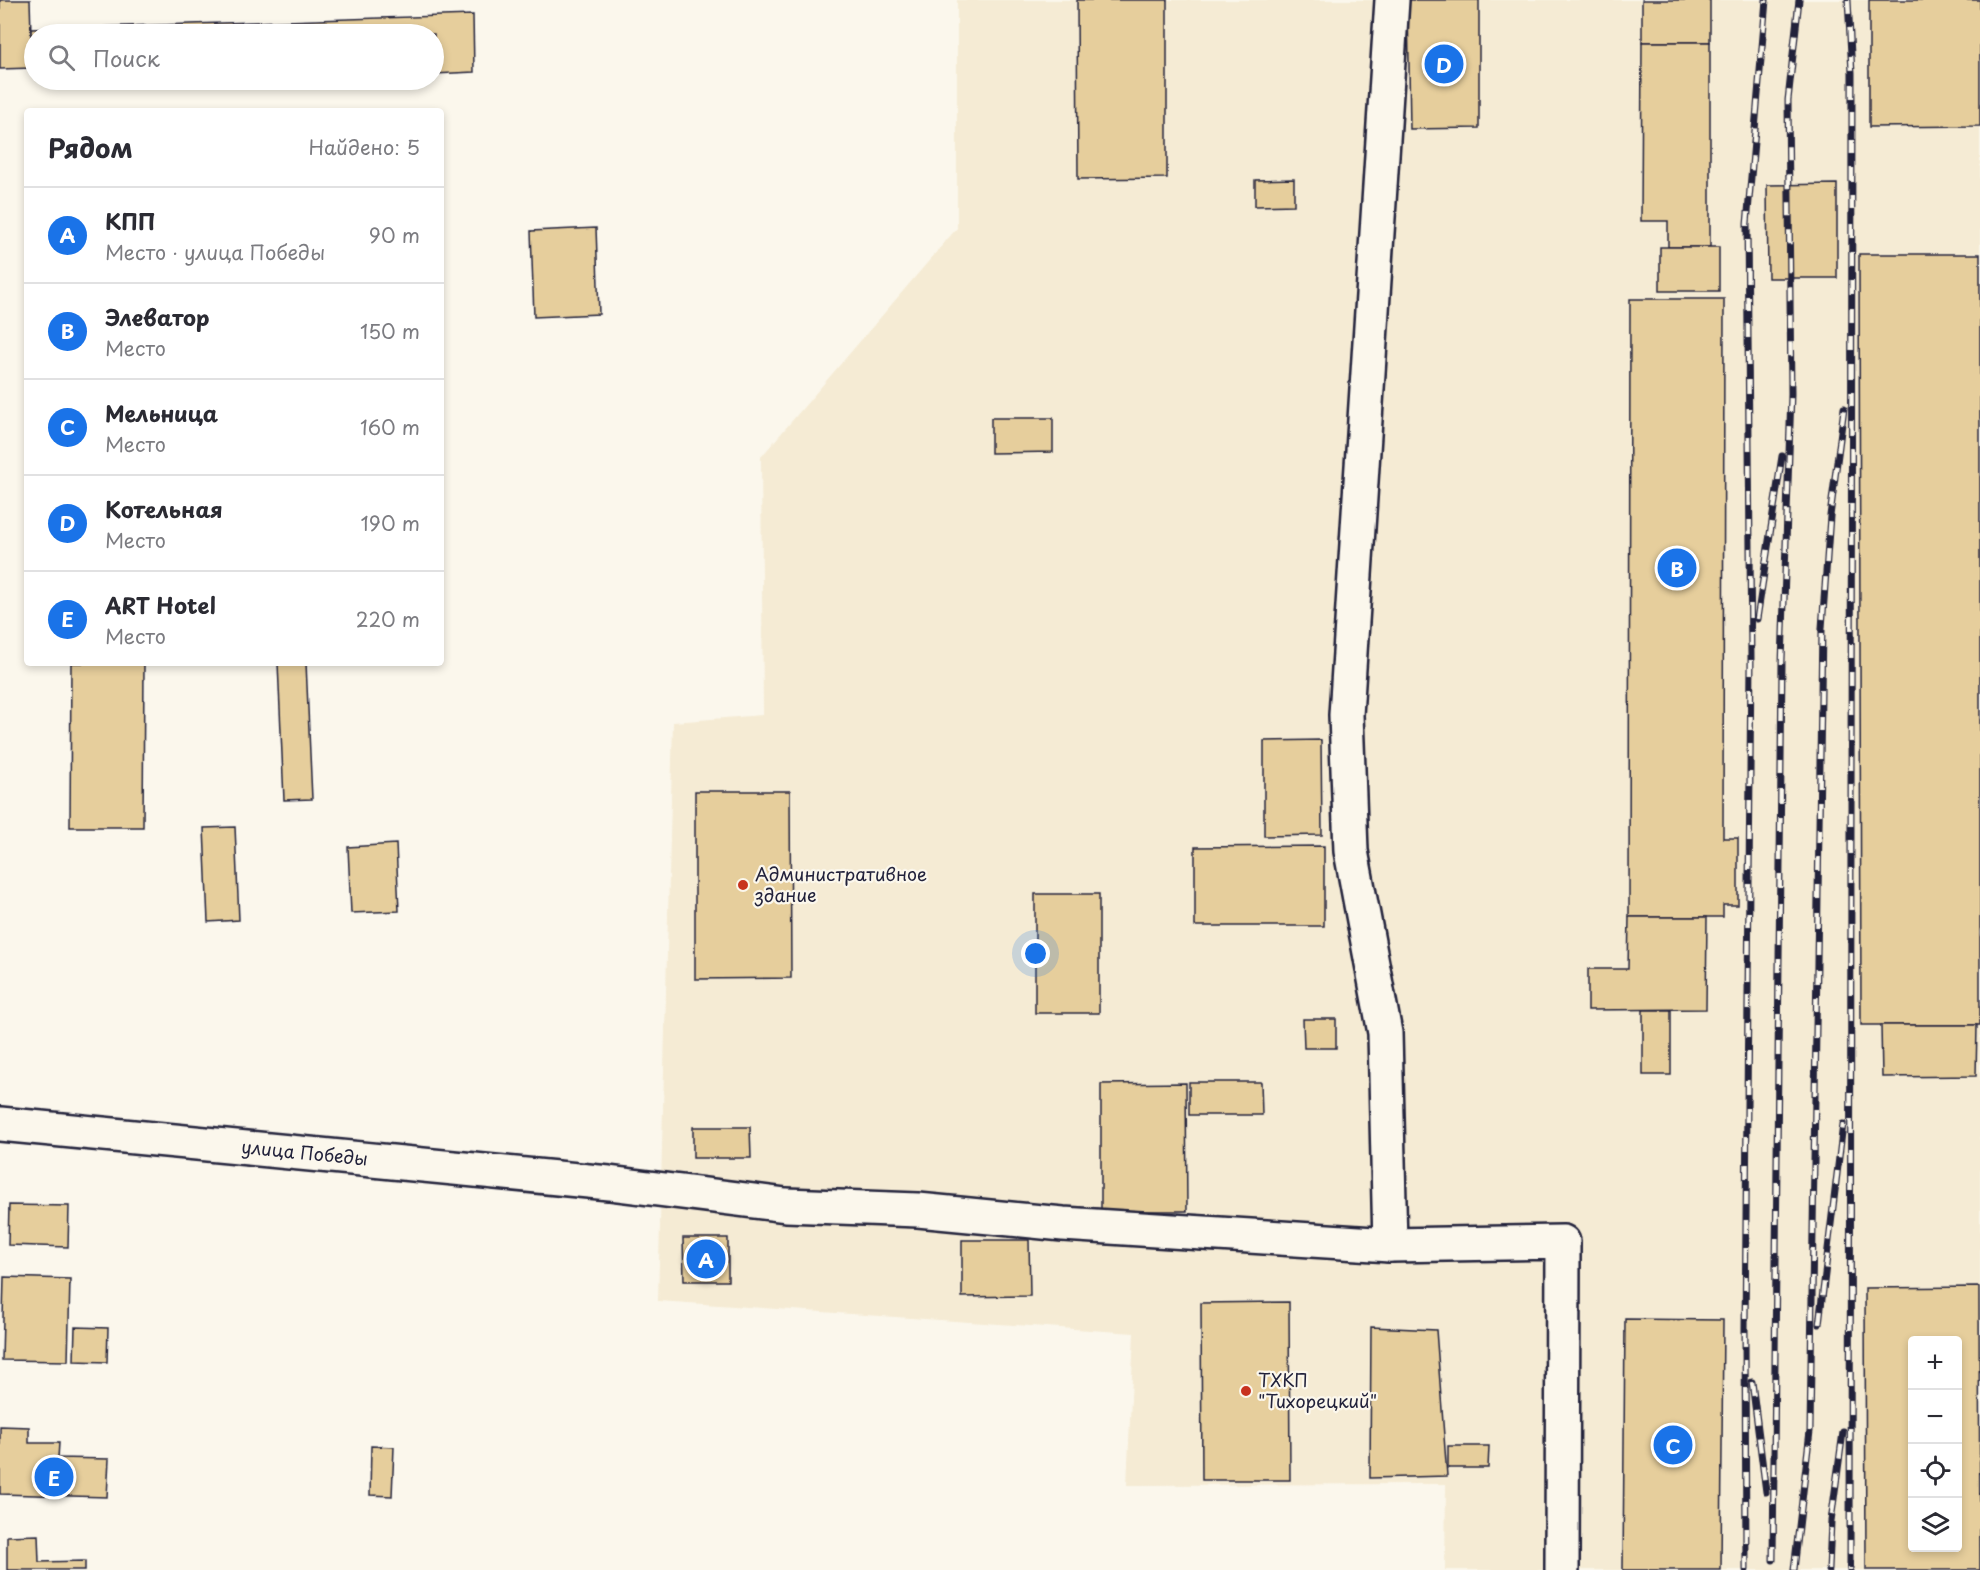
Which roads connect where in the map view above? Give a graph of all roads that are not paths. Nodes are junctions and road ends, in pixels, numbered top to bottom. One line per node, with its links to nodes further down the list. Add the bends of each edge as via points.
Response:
1 (1392, 0): 3 (street, via 1346,715 1351,851 1385,1034)
2 (0, 1124): 3 (street, улица Победы, via 786,1204)
3 (1390, 1245): 4 (street, улица Победы, via 1563,1242)
4 (1562, 1570)

